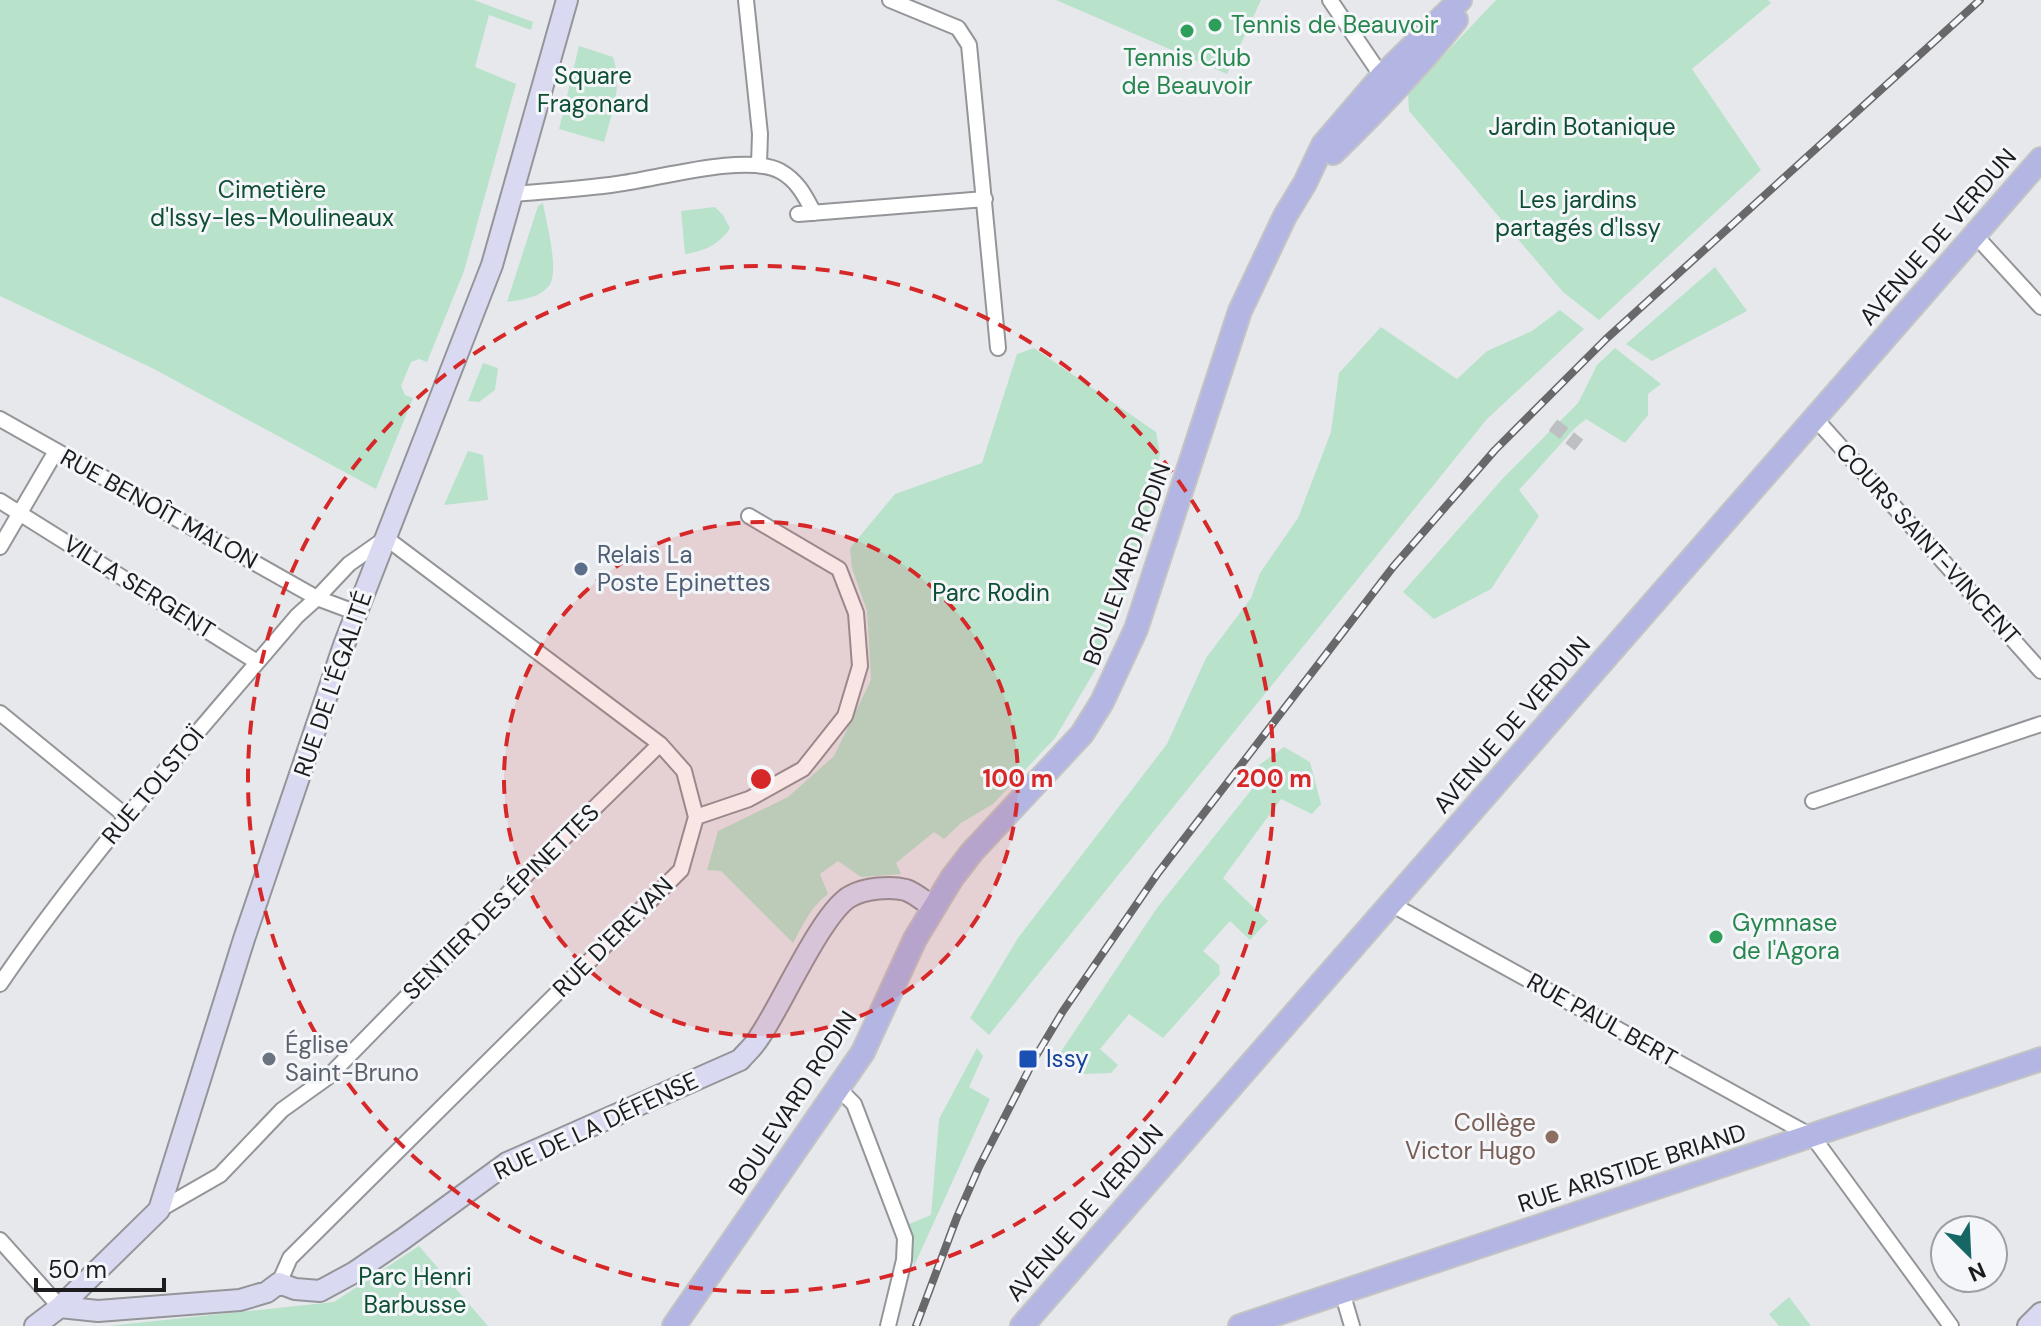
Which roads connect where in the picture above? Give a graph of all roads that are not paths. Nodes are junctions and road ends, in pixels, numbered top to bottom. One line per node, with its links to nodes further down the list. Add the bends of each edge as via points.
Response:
1 (567, 0): 10 (main road, RUE DE L'ÉGALITÉ)
2 (746, 0): 9 (street)
3 (890, 0): 11 (street, via 958,28 969,45)
4 (1330, 0): 7 (street)
5 (1460, 0): 7 (main road, BOULEVARD RODIN)
6 (1474, 0): 7 (main road, BOULEVARD RODIN, via 1431,52)
7 (1387, 84): 36 (main road, BOULEVARD RODIN, via 1323,145 1240,311 1136,629 1107,692 1082,734 972,852)
8 (2041, 159): 14 (main road, AVENUE DE VERDUN)
9 (759, 164): 10 (street); 12 (street, via 794,180)
10 (514, 194): 23 (main road, RUE DE L'ÉGALITÉ, via 492,265)
11 (985, 199): 12 (street); 16 (street)
12 (814, 213): 13 (street)
13 (798, 214)
14 (1974, 234): 15 (street); 17 (main road, AVENUE DE VERDUN)
15 (2041, 307)
16 (998, 348)
17 (1814, 417): 28 (street, COURS SAINT-VINCENT); 35 (main road, AVENUE DE VERDUN)
18 (0, 419): 19 (street, RUE BENOÎT MALON)
19 (56, 451): 21 (street); 25 (street, RUE BENOÎT MALON)
20 (0, 501): 21 (street, VILLA SERGENT)
21 (21, 512): 24 (street); 27 (street, VILLA SERGENT)
22 (749, 516): 34 (street, via 839,569 856,613 860,666 845,716 803,769 749,799)
23 (386, 538): 25 (street, RUE TOLSTOÏ, via 349,564); 26 (main road, RUE DE L'ÉGALITÉ); 31 (street)
24 (0, 547)
25 (317, 598): 26 (street, RUE BENOÎT MALON); 27 (street, RUE TOLSTOÏ)
26 (357, 613): 41 (main road, RUE DE L'ÉGALITÉ, via 244,939)
27 (257, 662): 33 (street, RUE TOLSTOÏ)
28 (2041, 671)
29 (0, 713): 33 (street)
30 (2041, 724): 32 (street)
31 (660, 744): 34 (street, via 684,771); 41 (street, SENTIER DES ÉPINETTES, via 328,1077 282,1110 220,1175)
32 (1813, 801)
33 (126, 816): 37 (street, RUE TOLSTOÏ)
34 (696, 817): 43 (street, RUE D'EREVAN, via 681,870 290,1258)
35 (1391, 904): 40 (street, RUE PAUL BERT); 50 (main road, AVENUE DE VERDUN)
36 (933, 907): 39 (main road, BOULEVARD RODIN, via 875,1030); 43 (main road, RUE DE LA DÉFENSE, via 906,890 849,896 740,1060 507,1163 320,1291)
37 (0, 984)
38 (2041, 1059): 40 (main road, RUE ARISTIDE BRIAND)
39 (839, 1089): 48 (main road, BOULEVARD RODIN); 49 (street, via 854,1104 905,1238)
40 (1813, 1137): 44 (main road, RUE ARISTIDE BRIAND); 53 (street)
41 (159, 1210): 45 (main road, RUE DE L'ÉGALITÉ)
42 (0, 1240): 45 (street)
43 (279, 1283): 45 (main road, via 240,1300 109,1311)
44 (1342, 1292): 51 (main road, RUE ARISTIDE BRIAND); 52 (street)
45 (60, 1307): 47 (main road, RUE DE L'ÉGALITÉ)
46 (2041, 1313): 54 (main road)
47 (35, 1326)
48 (674, 1326)
49 (888, 1326)
50 (1022, 1326)
51 (1240, 1326)
52 (1352, 1326)
53 (1951, 1326)
54 (2028, 1326)

